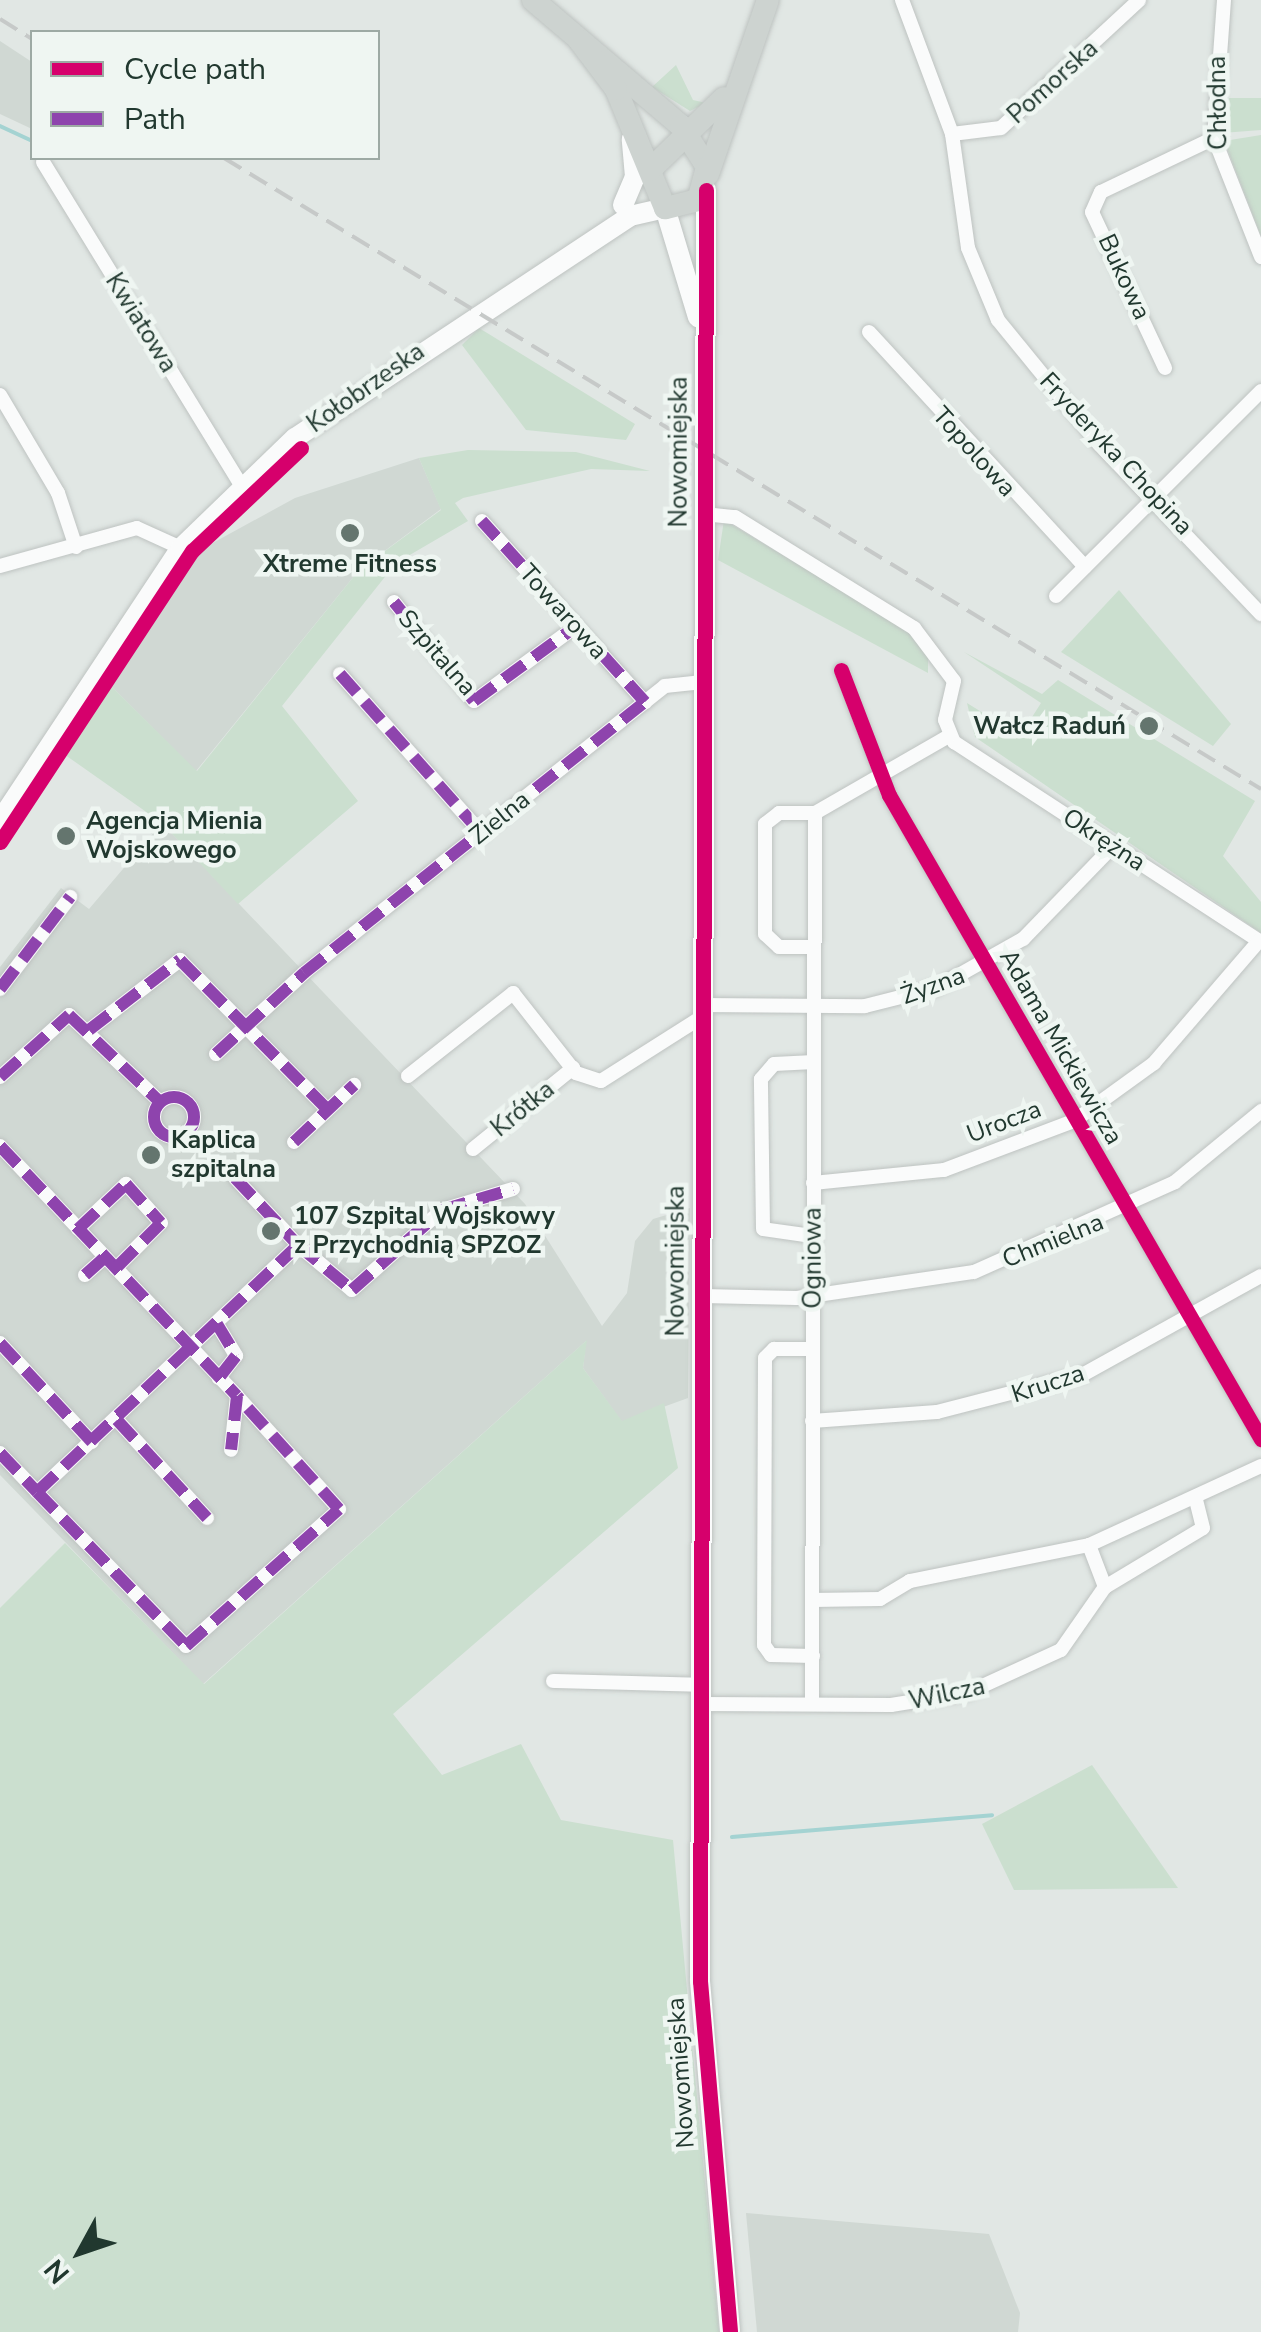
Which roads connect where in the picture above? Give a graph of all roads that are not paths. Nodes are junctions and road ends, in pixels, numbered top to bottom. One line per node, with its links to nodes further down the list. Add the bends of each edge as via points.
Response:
1 (532, 0): 6 (main road)
2 (768, 0): 7 (main road)
3 (902, 0): 9 (street, Fryderyka Chopina)
4 (1140, 0): 9 (street, Pomorska, via 1001,128)
5 (1224, 0): 11 (street, Chłodna)
6 (579, 40): 8 (main road); 10 (main road)
7 (730, 92): 10 (main road); 14 (main road)
8 (629, 118): 13 (main road); 15 (street, via 635,169)
9 (952, 134): 25 (street, Fryderyka Chopina, via 968,248 986,300 1081,423)
10 (687, 135): 13 (main road); 14 (main road)
11 (1214, 138): 18 (street, Chłodna); 21 (street, Bukowa, via 1101,192 1092,212)
12 (43, 162): 24 (street, Kwiatowa)
13 (650, 170): 15 (street, Kołobrzeska); 16 (main road)
14 (707, 182): 16 (main road); 20 (street, Nowomiejska)
15 (623, 204): 17 (street, Kołobrzeska)
16 (665, 208): 17 (street, Kołobrzeska); 20 (street, Nowomiejska)
17 (593, 235): 24 (street, Kołobrzeska)
18 (1261, 257)
19 (869, 332): 31 (street, Topolowa)
20 (704, 348): 26 (street, Nowomiejska)
21 (1166, 368)
22 (1261, 391): 25 (street)
23 (0, 395): 28 (street, via 58,493)
24 (240, 484): 29 (street, Kołobrzeska)
25 (1154, 499): 31 (street); 34 (street, Fryderyka Chopina)
26 (704, 514): 38 (street, Nowomiejska); 40 (street, via 735,518 925,636 954,681)
27 (482, 520): 35 (street, Towarowa)
28 (76, 547): 29 (street, via 138,528); 30 (street)
29 (181, 548): 43 (street, Kołobrzeska)
30 (0, 566)
31 (1085, 568): 32 (street)
32 (1056, 596)
33 (394, 602): 35 (street, Szpitalna, via 474,701)
34 (1261, 614)
35 (576, 628): 39 (street, Towarowa)
36 (841, 670): 41 (street, Adama Mickiewicza)
37 (340, 674): 44 (street)
38 (703, 682): 39 (street, Zielna, via 665,686); 52 (street, Nowomiejska)
39 (645, 702): 44 (street, Zielna)
40 (949, 736): 41 (street); 45 (street, Okrężna)
41 (887, 772): 42 (street); 49 (street, Adama Mickiewicza, via 889,795)
42 (815, 813): 48 (street, Ogniowa); 48 (street, via 779,813 764,824 764,934 779,947)
43 (0, 821)
44 (482, 834): 53 (street, Zielna)
45 (1114, 846): 47 (street, Okrężna); 49 (street, Żyzna, via 1049,917)
46 (70, 898): 50 (street)
47 (1260, 942): 64 (street, Urocza, via 1154,1063)
48 (814, 948): 51 (street, Ogniowa)
49 (986, 966): 51 (street, Żyzna, via 897,1001); 64 (street, Adama Mickiewicza)
50 (0, 989)
51 (814, 1008): 52 (street, Żyzna); 56 (street, Ogniowa)
52 (702, 1011): 57 (street, via 615,1077); 79 (street, Nowomiejska)
53 (248, 1025): 54 (street, via 173,960); 55 (street, Zielna); 62 (street)
54 (89, 1030): 59 (street, via 60,1018); 61 (street)
55 (216, 1054)
56 (814, 1062): 69 (street, Ogniowa); 73 (street, via 774,1064 761,1079 763,1228)
57 (572, 1068): 58 (street, via 513,993); 67 (street, Krótka)
58 (408, 1076)
59 (0, 1077)
60 (354, 1084): 62 (street)
61 (160, 1102)
62 (328, 1110): 65 (street)
63 (1261, 1111): 71 (street, Chmielna, via 1205,1164)
64 (1074, 1121): 69 (street, Urocza, via 944,1170); 71 (street, Adama Mickiewicza)
65 (294, 1142)
66 (0, 1146): 72 (street)
67 (474, 1148)
68 (234, 1178): 74 (street)
69 (813, 1183): 73 (street, Ogniowa)
70 (513, 1189): 74 (street, via 442,1210 352,1290)
71 (1126, 1210): 78 (street, Chmielna, via 974,1272); 80 (street, Adama Mickiewicza)
72 (78, 1229): 75 (street); 75 (street, via 126,1184 161,1223)
73 (812, 1236): 78 (street, Ogniowa)
74 (298, 1245): 81 (street)
75 (111, 1263): 76 (street); 83 (street)
76 (85, 1276)
77 (1261, 1276): 80 (street, Krucza)
78 (813, 1295): 79 (street, Chmielna); 84 (street, Ogniowa)
79 (702, 1296): 102 (street, Nowomiejska)
80 (1190, 1323): 88 (street, Krucza, via 1084,1374 988,1403); 89 (street, Adama Mickiewicza)
81 (217, 1324): 83 (street); 85 (street, via 236,1356)
82 (0, 1343): 90 (street)
83 (192, 1349): 85 (street); 87 (street)
84 (814, 1349): 88 (street, Ogniowa); 100 (street, via 774,1349 765,1358 764,1626 772,1655)
85 (219, 1378): 86 (street)
86 (236, 1396): 91 (street); 94 (street, via 340,1509 186,1646)
87 (117, 1420): 90 (street); 96 (street)
88 (812, 1421): 99 (street, Ogniowa)
89 (1261, 1439)
90 (92, 1442): 94 (street)
91 (231, 1450)
92 (0, 1452): 94 (street)
93 (1261, 1466): 95 (street)
94 (37, 1492)
95 (1196, 1499): 97 (street); 98 (street, via 1202,1528)
96 (207, 1518)
97 (1089, 1544): 98 (street); 99 (street, via 910,1580 880,1599)
98 (1105, 1587): 103 (street, Wilcza, via 1082,1630 1008,1680 930,1702)
99 (812, 1600): 100 (street, Ogniowa)
100 (813, 1656): 103 (street, Ogniowa)
101 (553, 1681): 102 (street, Wilcza)
102 (701, 1695): 103 (street, Wilcza); 104 (street, Nowomiejska, via 700,1981)
103 (812, 1703)
104 (730, 2332)

